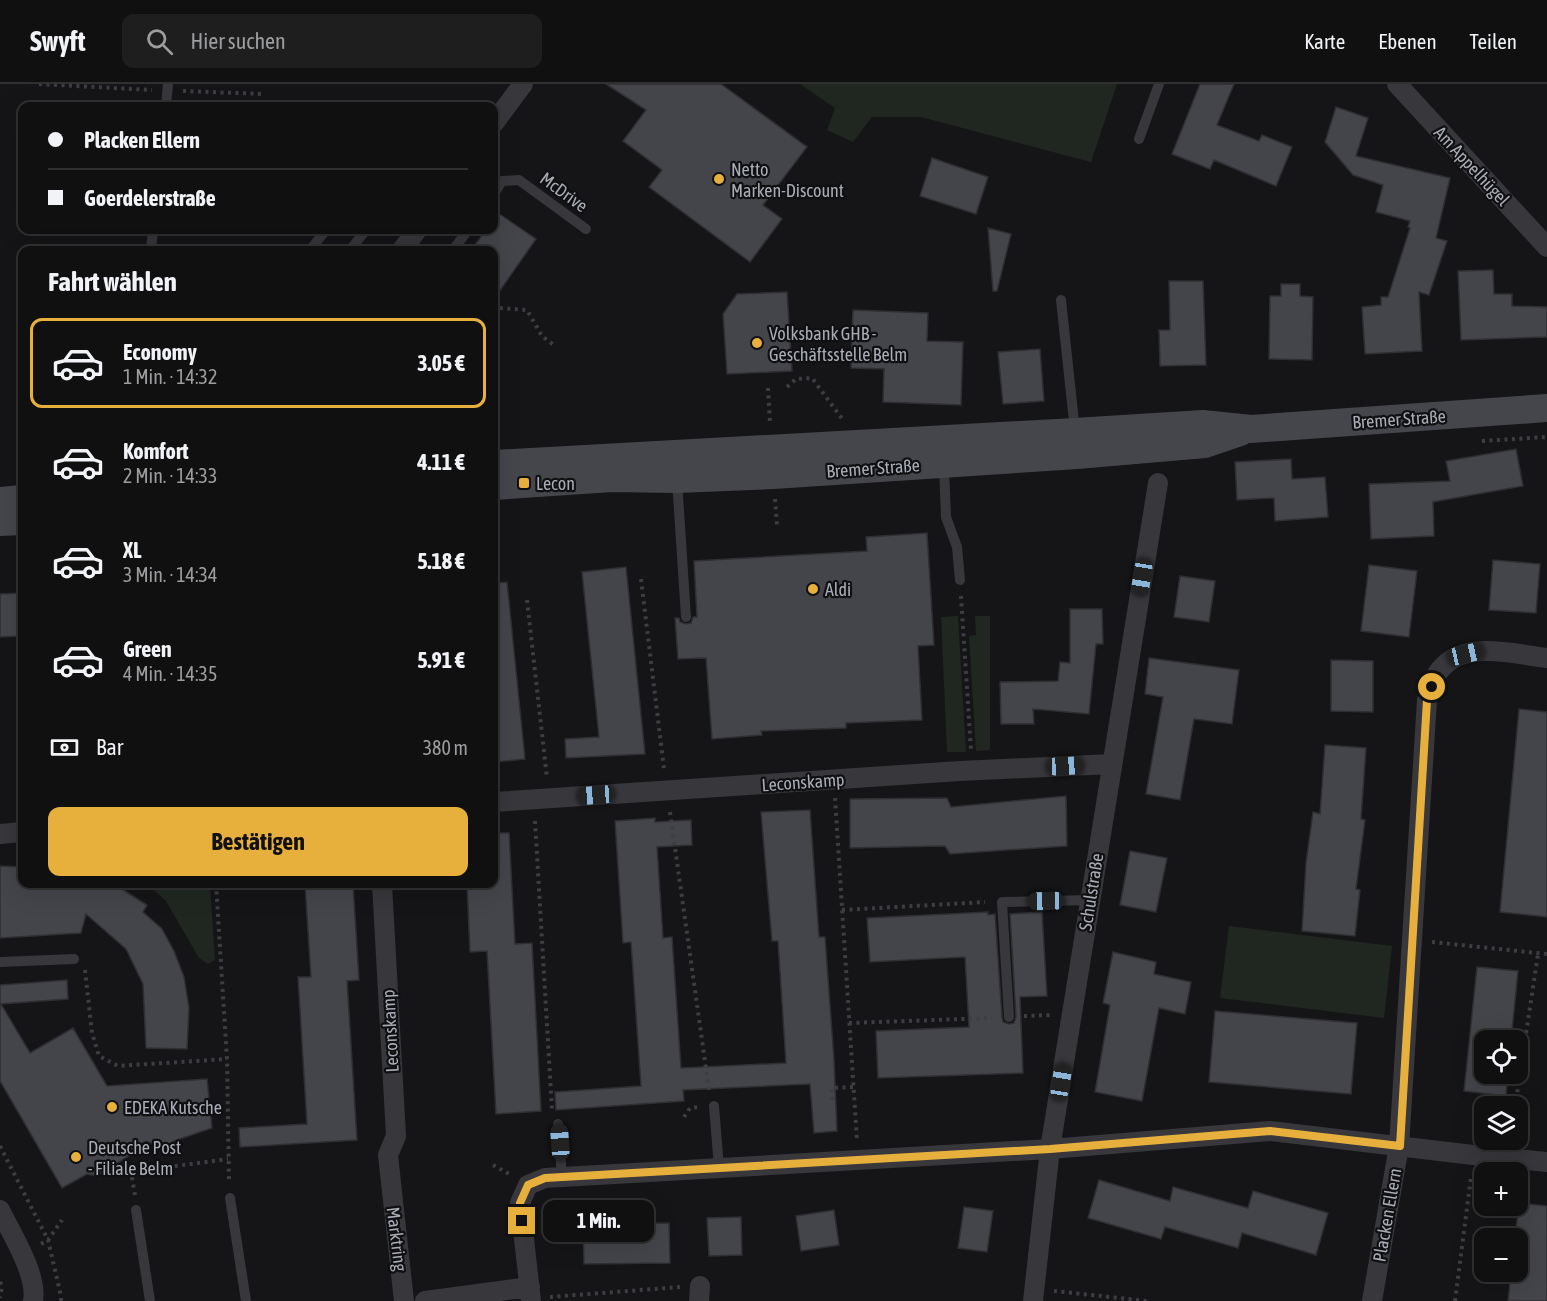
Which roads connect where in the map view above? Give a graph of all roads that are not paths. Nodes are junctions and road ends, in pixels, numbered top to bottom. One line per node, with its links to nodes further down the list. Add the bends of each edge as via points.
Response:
1 (168, 84): 5 (lane)
2 (523, 84): 6 (street)
3 (1159, 84): 7 (lane)
4 (1396, 84): 14 (street, Am Appelhügel)
5 (166, 102)
6 (498, 118)
7 (1139, 139)
8 (498, 188): 9 (lane, McDrive, via 502,181 519,180)
9 (586, 229)
10 (324, 234): 12 (lane)
11 (363, 234): 13 (lane)
12 (313, 246)
13 (353, 246)
14 (1547, 247)
15 (1061, 300): 17 (lane)
16 (1547, 408): 17 (street, Bremer Straße, via 1251,429 1203,424)
17 (1076, 443): 18 (street, Bremer Straße)
18 (944, 451): 20 (street, Bremer Straße); 27 (lane, via 946,517 957,547)
19 (498, 464): 20 (street, Bremer Straße)
20 (677, 466): 22 (street, Bremer Straße, via 612,478); 28 (lane)
21 (1158, 483): 30 (street, Schulstraße)
22 (498, 486)
23 (18, 499): 24 (street)
24 (0, 501)
25 (18, 521): 26 (street)
26 (0, 522)
27 (960, 580)
28 (686, 617)
29 (1547, 658): 41 (street, Placken Ellern, via 1478,651 1454,656 1436,674 1427,700)
30 (1112, 764): 31 (street, Leconskamp); 35 (street, Schulstraße)
31 (498, 802)
32 (18, 832): 33 (street)
33 (0, 834)
34 (382, 888): 46 (street, Leconskamp, via 396,1136 388,1155)
35 (1090, 900): 38 (lane, via 1002,902); 42 (street, Schulstraße)
36 (74, 959): 37 (lane)
37 (0, 962)
38 (1009, 1017)
39 (714, 1106): 44 (lane)
40 (558, 1124): 45 (lane)
41 (1400, 1146): 42 (street, via 1270,1131); 43 (street); 57 (street, Placken Ellern)
42 (1050, 1149): 44 (street); 51 (street, Schulstraße)
43 (1547, 1162)
44 (719, 1168): 45 (street)
45 (562, 1177): 50 (street, via 528,1185 520,1203)
46 (389, 1178): 55 (street, Marktring)
47 (230, 1198): 54 (lane)
48 (0, 1210): 52 (street, via 29,1270)
49 (136, 1210): 53 (lane)
50 (531, 1295): 56 (street)
51 (1034, 1295)
52 (33, 1301)
53 (150, 1301)
54 (246, 1301)
55 (405, 1301)
56 (425, 1301)
57 (1372, 1301)

